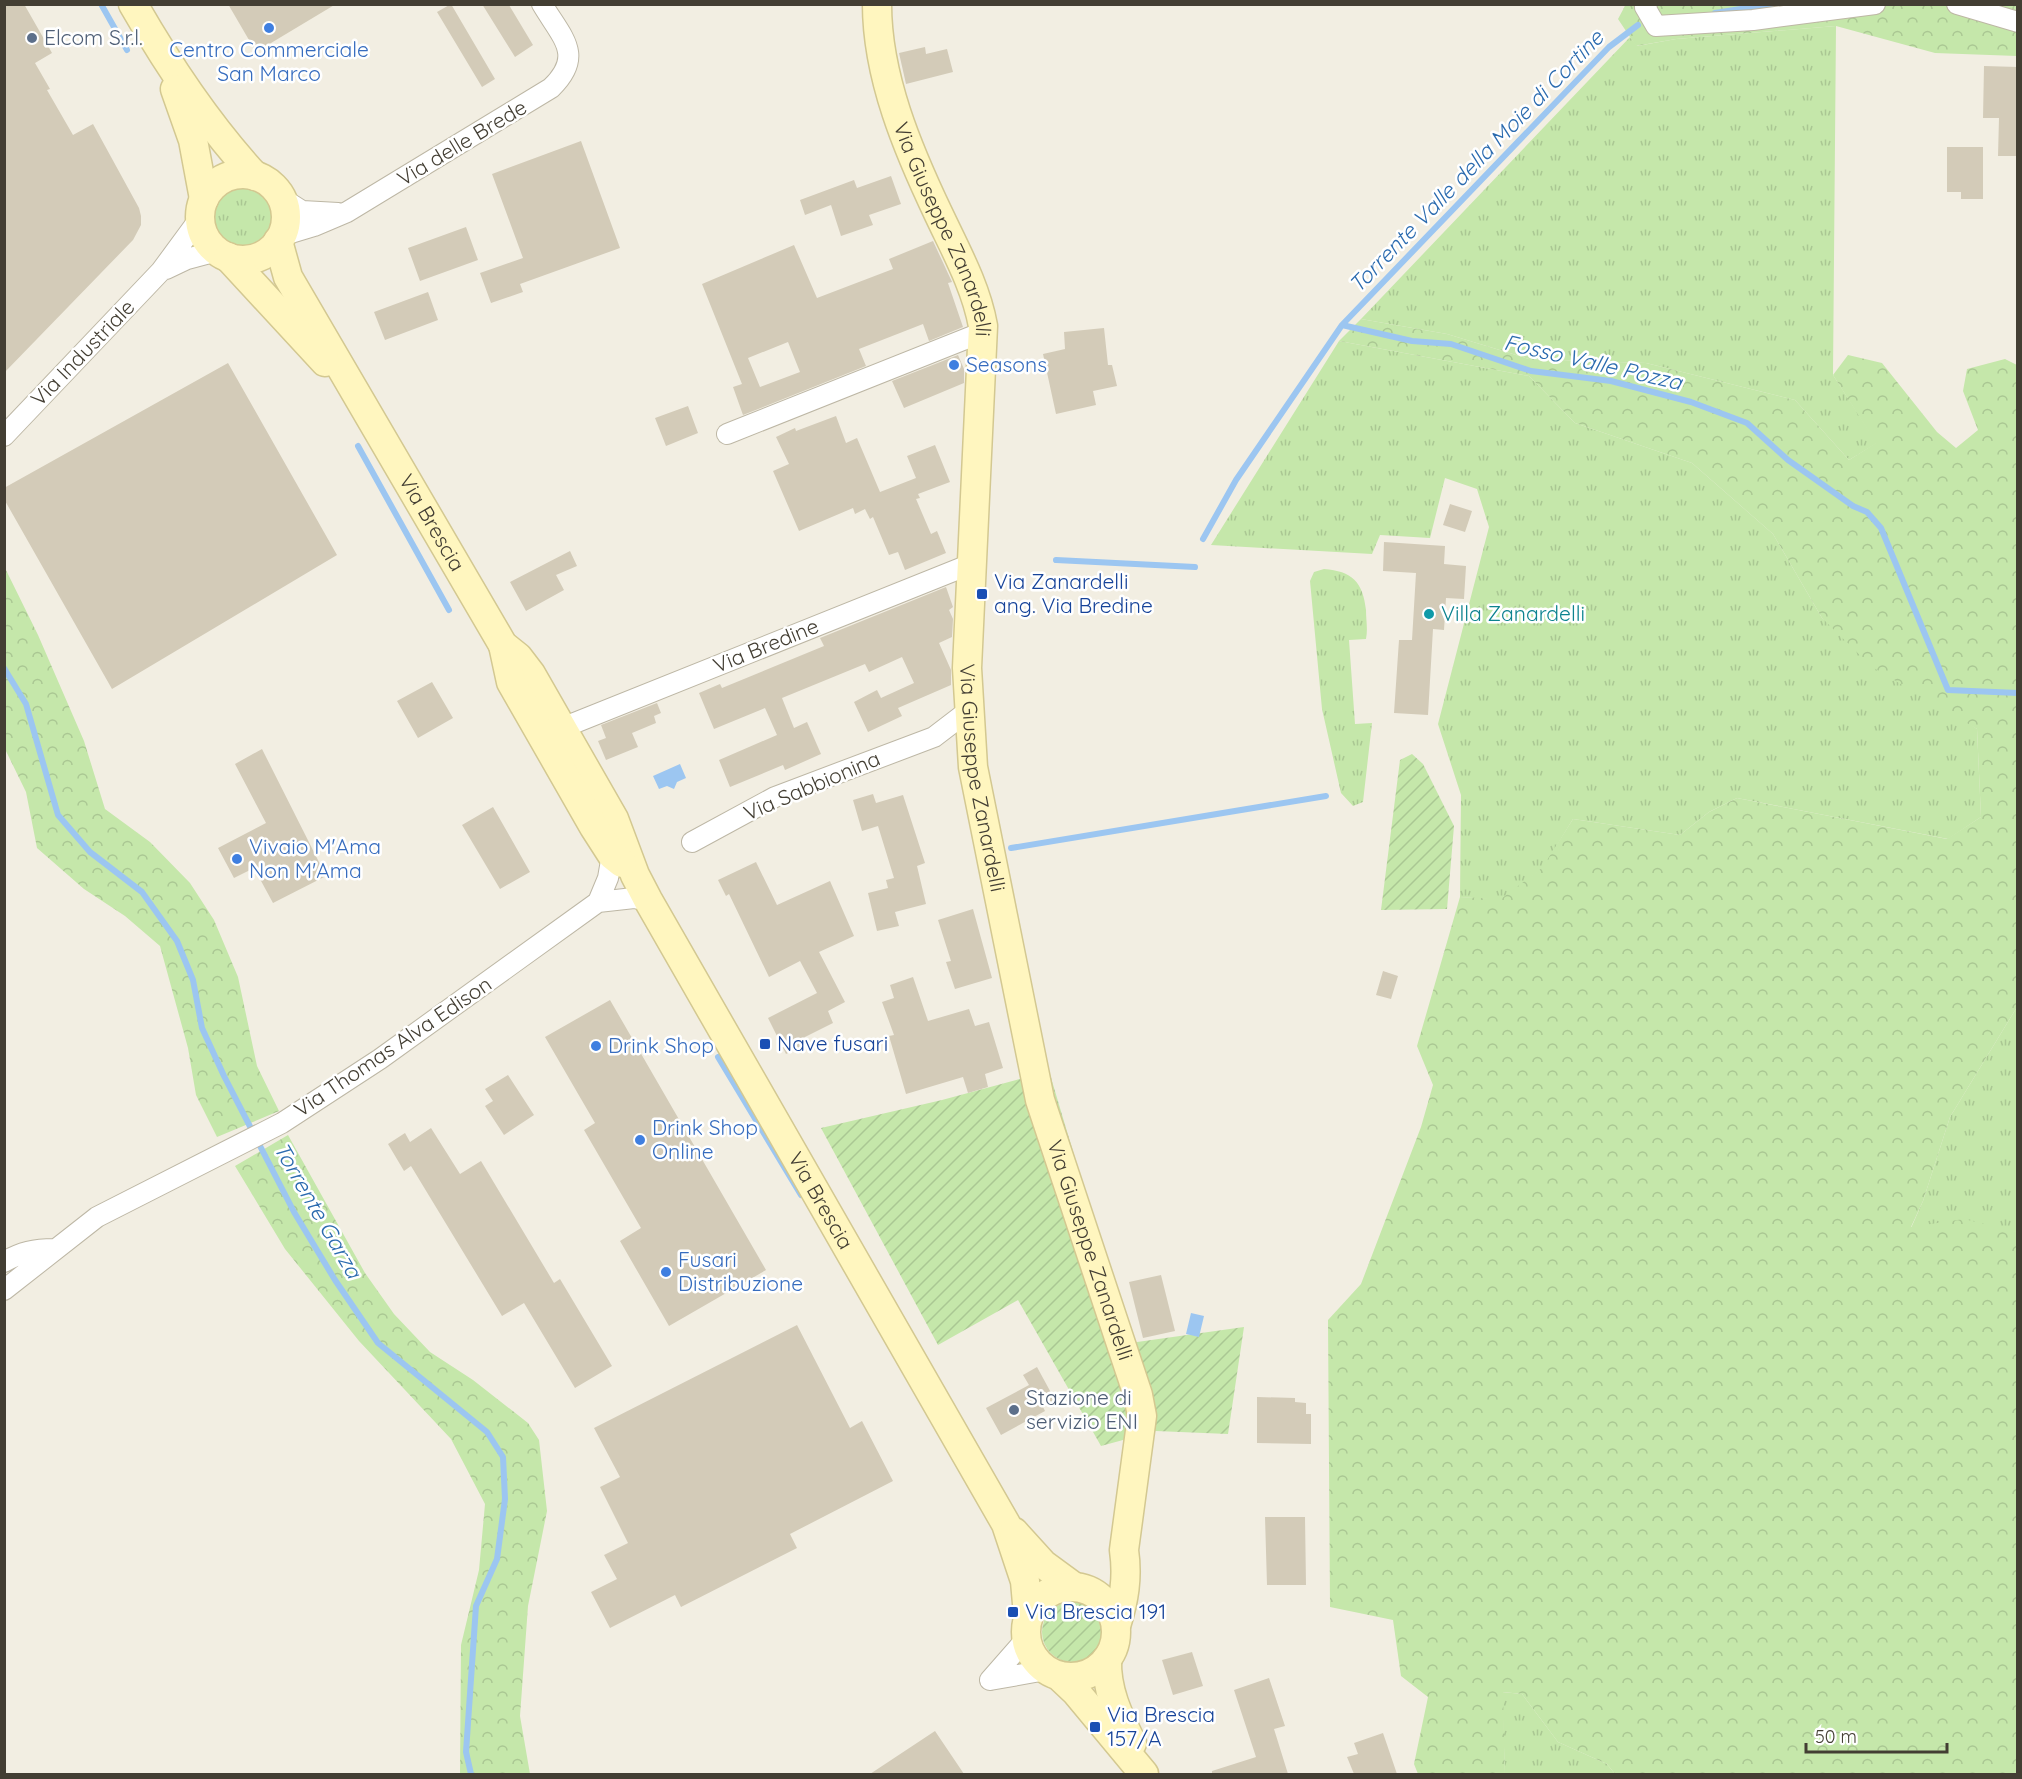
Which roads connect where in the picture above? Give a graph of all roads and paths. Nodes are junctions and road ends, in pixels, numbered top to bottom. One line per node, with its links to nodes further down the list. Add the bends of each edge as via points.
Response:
1 (133, 4): 8 (main road, Via Brescia)
2 (542, 4): 12 (street, Via delle Brede, via 568,48 569,66 564,76 551,88)
3 (877, 4): 16 (main road, Via Giuseppe Zanardelli, via 877,27 889,90 933,202 972,284)
4 (1647, 4): 5 (street, via 1656,26 1753,20)
5 (1875, 4)
6 (1957, 4): 7 (street)
7 (2018, 22)
8 (156, 43): 9 (main road, Via Brescia, via 230,148); 11 (main road, Via Brescia, via 193,140)
9 (255, 176): 10 (main road, Via Brescia); 11 (main road, via 235,175 216,183)
10 (280, 197): 12 (street, via 302,211); 13 (main road, Via Brescia, via 285,216)
11 (202, 209): 14 (main road, Via Brescia, via 202,231); 15 (street, Via Industriale)
12 (347, 212): 13 (street, Via delle Brede)
13 (280, 238): 14 (main road, via 271,250 250,260); 17 (main road, Via Brescia, via 288,277)
14 (222, 254): 15 (street, Via Industriale, via 188,259); 17 (main road, Via Brescia)
15 (161, 271): 19 (street, Via Industriale)
16 (983, 333): 18 (street); 20 (main road, Via Giuseppe Zanardelli)
17 (361, 400): 21 (main road, Via Brescia)
18 (727, 434)
19 (4, 436)
20 (971, 564): 22 (main road, Via Giuseppe Zanardelli); 23 (street, Via Bredine)
21 (503, 645): 23 (main road, Via Brescia, via 531,674); 27 (main road, Via Brescia, via 511,682)
22 (968, 711): 24 (street, Via Sabbionina); 25 (main road, Via Giuseppe Zanardelli)
23 (562, 728): 28 (main road, Via Brescia, via 614,819)
24 (934, 737): 25 (street); 26 (street, Via Sabbionina, via 776,797)
25 (971, 747): 36 (main road, Via Giuseppe Zanardelli, via 981,817 1040,1100 1138,1395 1142,1416)
26 (692, 842)
27 (612, 855): 28 (main road, Via Brescia); 30 (street)
28 (634, 875): 29 (main road, Via Brescia)
29 (648, 900): 30 (street, Via Thomas Alva Edison); 31 (main road, Via Brescia)
30 (598, 902): 31 (street, via 641,913 650,921 721,1044); 32 (street, Via Thomas Alva Edison, via 380,1059 282,1123 97,1217)
31 (747, 1076): 35 (main road, Via Brescia)
32 (54, 1249): 33 (street, via 17,1254); 34 (street, Via Thomas Alva Edison)
33 (4, 1262)
34 (4, 1290)
35 (1006, 1524): 37 (main road, Via Brescia, via 1043,1564); 39 (main road, Via Brescia, via 1025,1581)
36 (1124, 1550): 37 (main road, via 1097,1579); 38 (main road, Via Giuseppe Zanardelli, via 1124,1601)
37 (1077, 1587): 38 (main road, Via Brescia, via 1105,1601); 39 (main road, via 1046,1593 1036,1603)
38 (1116, 1626): 40 (main road, Via Brescia, via 1115,1644)
39 (1027, 1627): 41 (main road, Via Brescia, via 1033,1656); 41 (street, via 990,1680)
40 (1107, 1659): 41 (main road, via 1086,1675); 42 (main road, Via Brescia, via 1107,1680 1117,1713)
41 (1053, 1673): 42 (main road, Via Brescia, via 1076,1692)
42 (1146, 1774)

